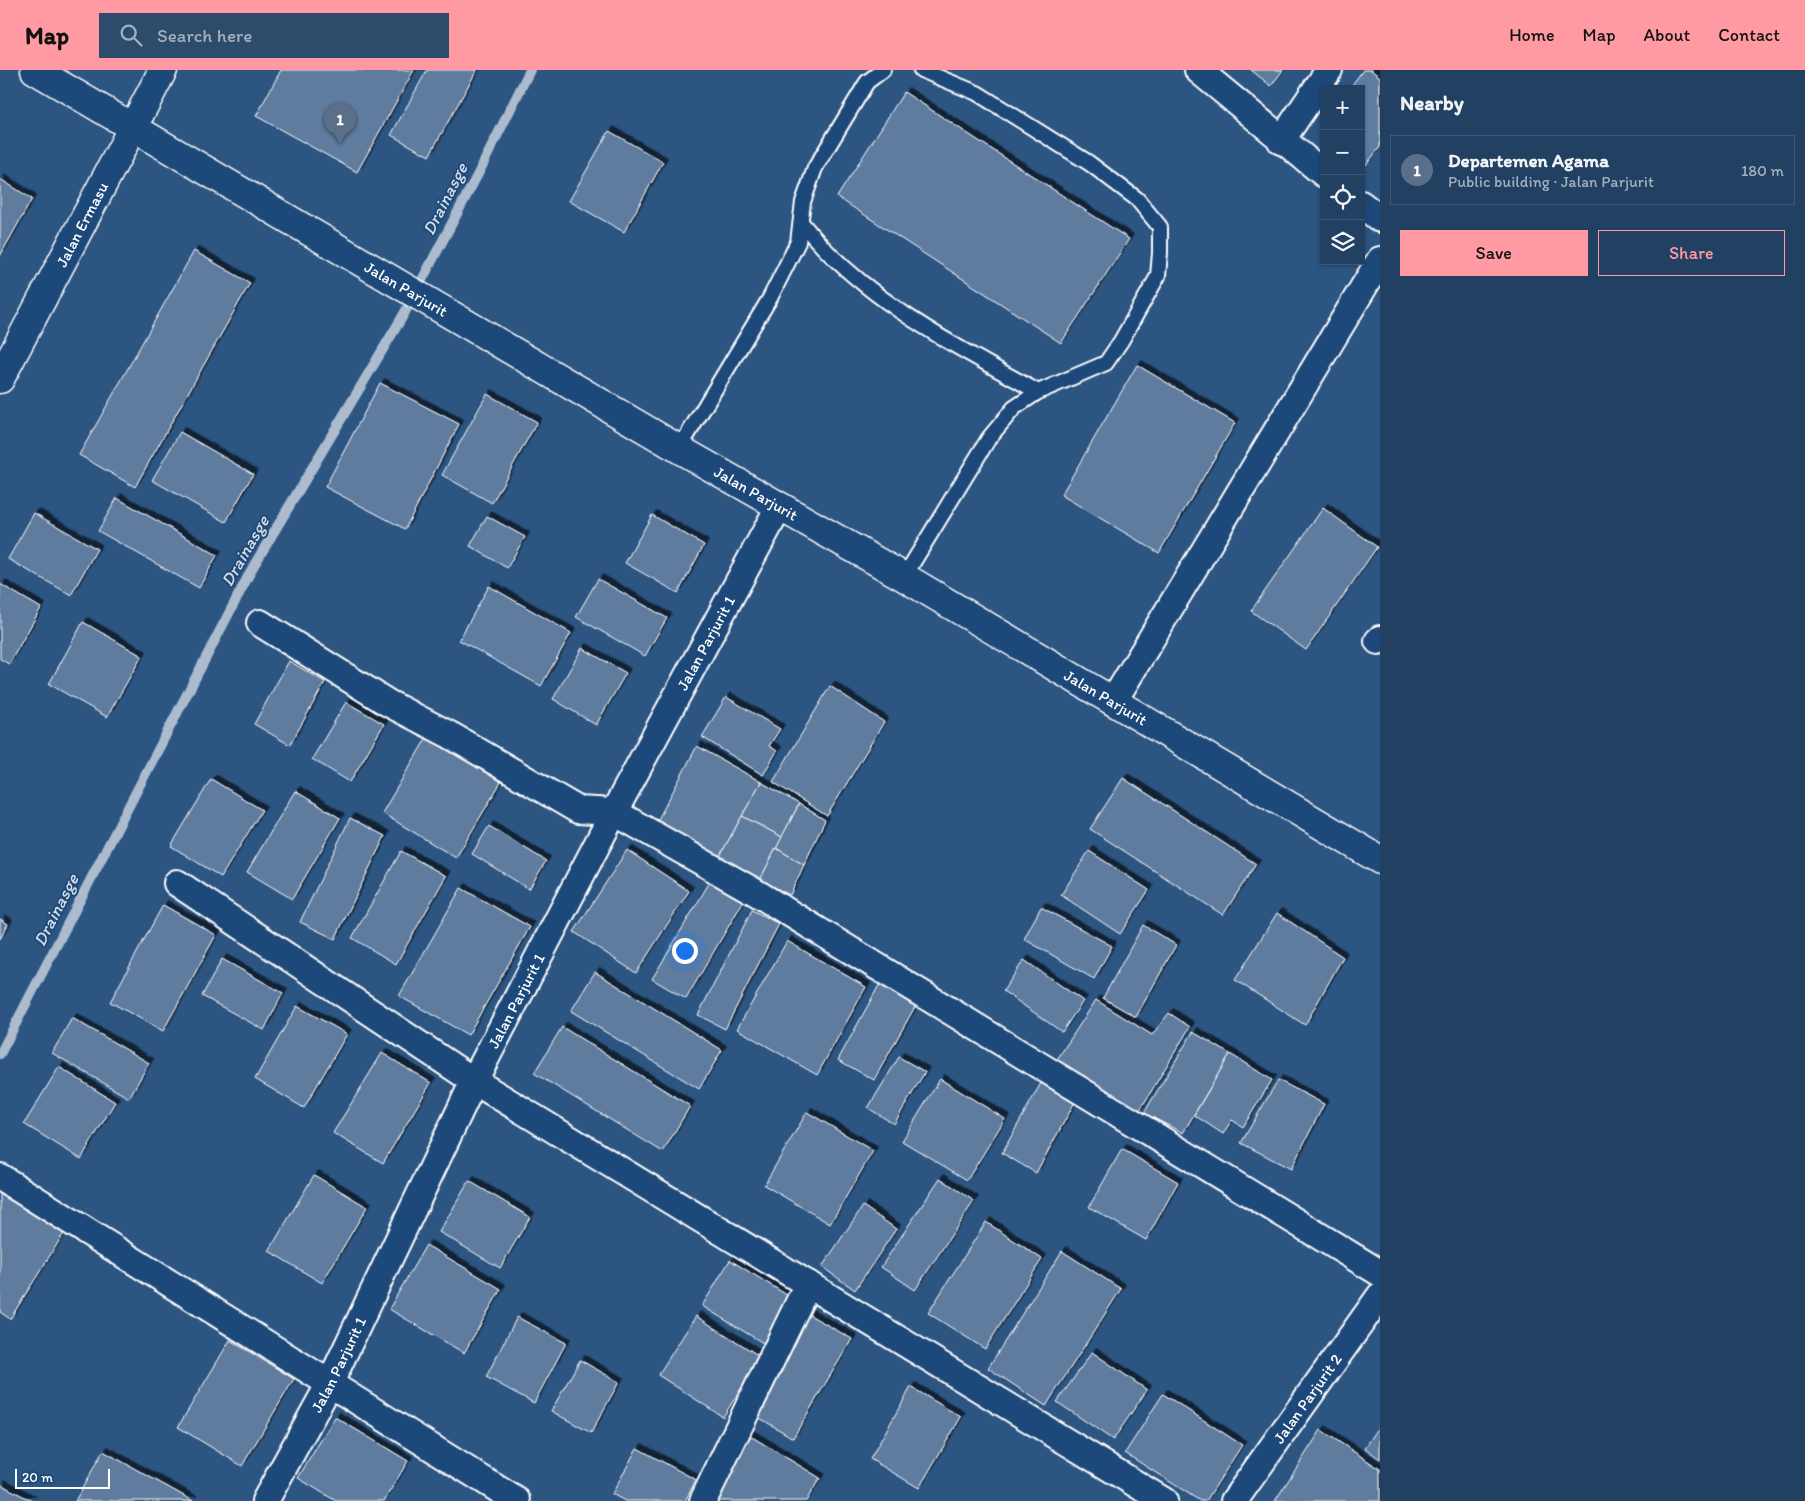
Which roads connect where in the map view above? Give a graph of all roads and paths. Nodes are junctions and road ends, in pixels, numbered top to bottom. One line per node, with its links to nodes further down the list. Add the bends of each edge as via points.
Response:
1 (35, 70): 7 (street, Jalan Parjurit)
2 (163, 70): 7 (street, Jalan Ermasu)
3 (883, 70): 12 (lane, via 867,82 815,168 803,202)
4 (921, 70): 15 (lane, via 977,93 1089,164 1137,199 1160,226 1158,276 1106,363)
5 (1198, 70): 8 (street)
6 (1329, 70): 8 (street)
7 (132, 126): 14 (street, Jalan Ermasu); 16 (street, Jalan Parjurit)
8 (1280, 141): 9 (street)
9 (1320, 171)
10 (1365, 207): 11 (street)
11 (1380, 218)
12 (801, 222): 15 (lane, via 821,248 851,276 963,350); 16 (lane, via 798,242 770,298)
13 (1380, 260): 20 (street)
14 (0, 378)
15 (1038, 392): 18 (lane, via 1014,408 989,438)
16 (679, 449): 17 (street, Jalan Parjurit)
17 (778, 507): 18 (street, Jalan Parjurit); 21 (street, Jalan Parjurit 1)
18 (904, 577): 20 (street, Jalan Parjurit)
19 (260, 623): 21 (street, via 388,703 450,735 578,810)
20 (1113, 702): 22 (street, Jalan Parjurit)
21 (614, 812): 24 (street, Jalan Parjurit 1); 26 (street, via 755,892)
22 (1380, 860)
23 (177, 883): 24 (street)
24 (474, 1081): 27 (street); 29 (street, Jalan Parjurit 1)
25 (0, 1178): 29 (street)
26 (1380, 1273)
27 (808, 1284): 32 (street); 33 (street)
28 (1380, 1296): 34 (street, Jalan Parjurit 2)
29 (329, 1385): 30 (street, Jalan Parjurit 1); 31 (street)
30 (265, 1501)
31 (517, 1501)
32 (703, 1501)
33 (1164, 1501)
34 (1234, 1501)

